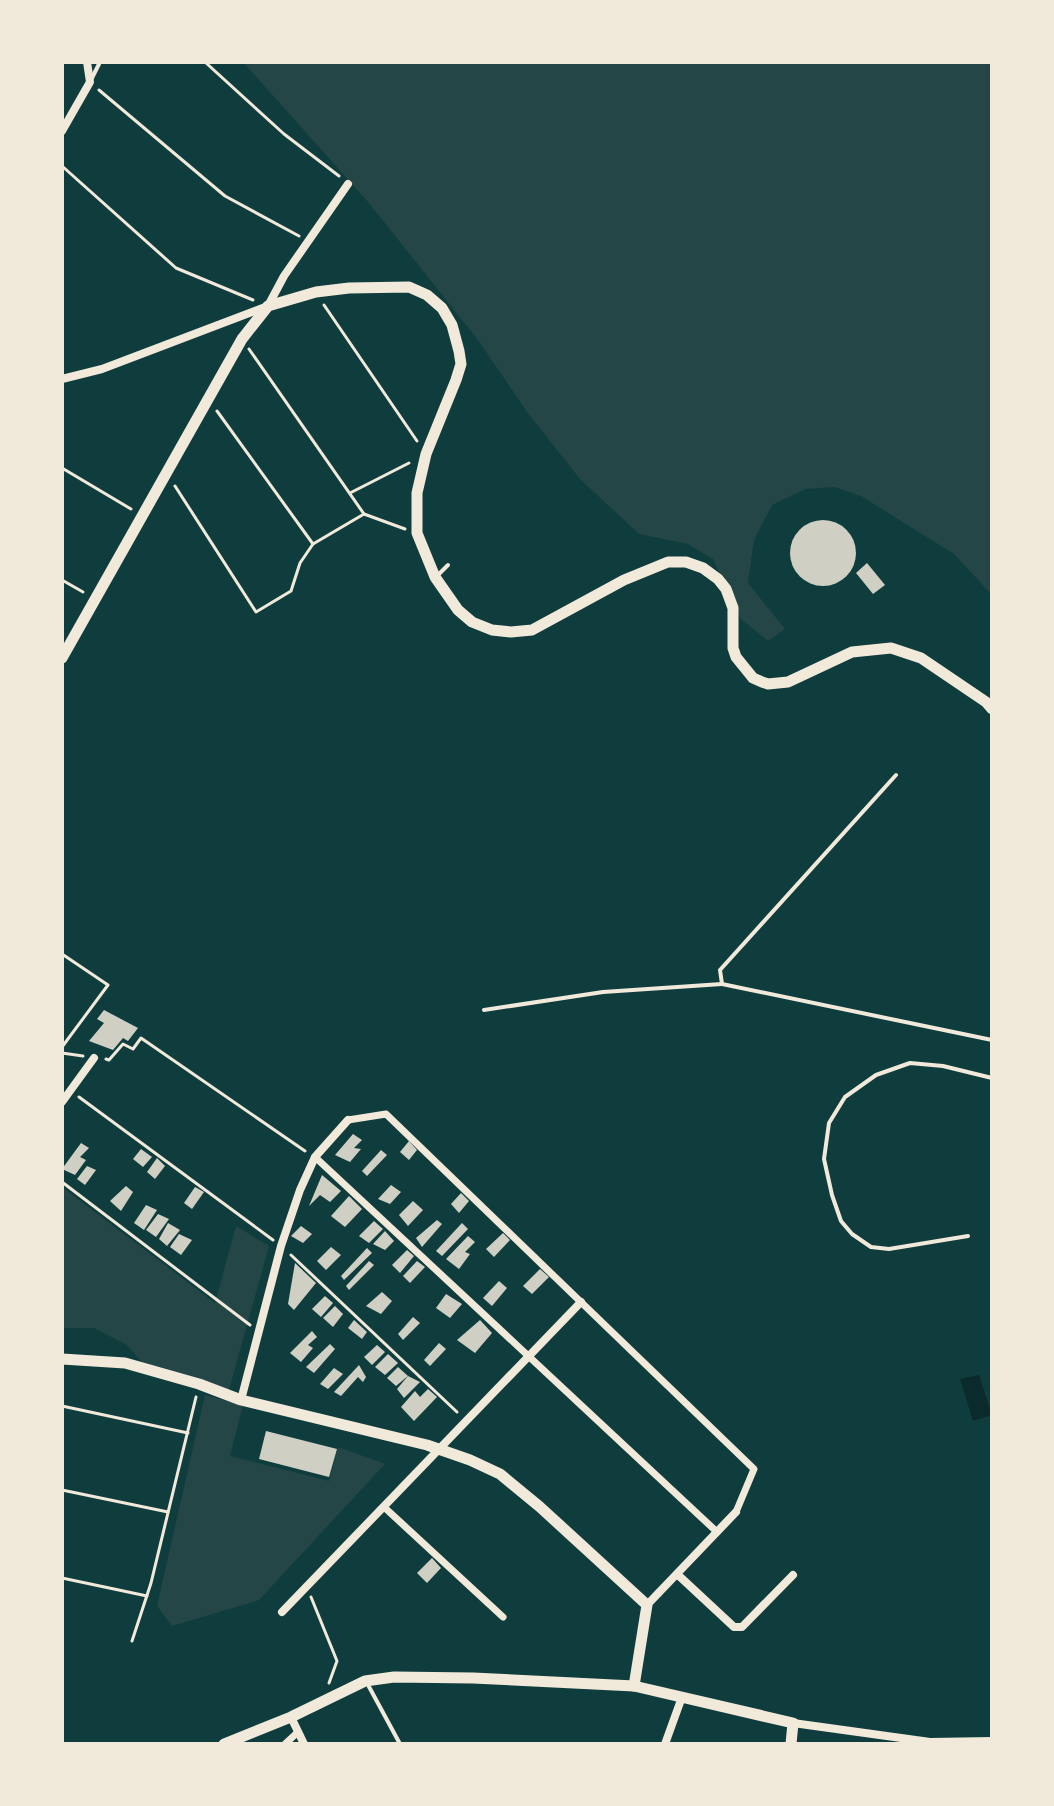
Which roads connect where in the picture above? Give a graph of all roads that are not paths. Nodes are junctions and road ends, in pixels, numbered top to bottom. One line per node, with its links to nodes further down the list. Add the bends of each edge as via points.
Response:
1 (87, 62): 3 (street)
2 (100, 62): 3 (lane)
3 (90, 82): 4 (street)
4 (62, 131)
5 (348, 184): 6 (street)
6 (268, 306): 7 (street); 9 (street, via 316,292 409,287 442,308 452,325 461,364 426,454 417,493 417,533); 10 (street, via 242,339)
7 (62, 379)
8 (448, 565): 9 (lane)
9 (435, 577): 11 (street, via 472,622 511,632 532,630 668,562 686,562 703,568 726,589 733,608 733,648 753,678 768,684 788,682 852,652 891,648 921,658)
10 (62, 658)
11 (992, 709)
12 (896, 775): 13 (lane, via 720,970)
13 (722, 984): 14 (lane, via 603,992); 15 (lane)
14 (484, 1010)
15 (992, 1040)
16 (94, 1058): 18 (street)
17 (992, 1078): 21 (lane, via 910,1063 876,1075 845,1097 829,1123 824,1159 841,1221 852,1234 871,1247 889,1249)
18 (62, 1102)
19 (348, 1120): 20 (street); 22 (street, via 386,1114)
20 (315, 1157): 23 (street); 25 (street, via 290,1218)
21 (968, 1236)
22 (581, 1302): 23 (street); 28 (street, via 754,1469)
23 (529, 1356): 26 (street); 29 (street)
24 (62, 1359): 25 (street, via 125,1363)
25 (241, 1400): 26 (street)
26 (439, 1449): 27 (street); 32 (street, via 500,1474)
27 (384, 1507): 33 (street); 34 (street)
28 (736, 1512): 29 (street)
29 (717, 1532): 30 (street)
30 (677, 1574): 31 (street, via 734,1627 742,1627); 32 (street)
31 (793, 1575)
32 (647, 1605): 36 (street)
33 (282, 1612)
34 (503, 1617)
35 (365, 1681): 36 (street, via 394,1677); 38 (street); 45 (lane)
36 (634, 1686): 37 (street)
37 (682, 1697): 39 (street); 46 (street)
38 (291, 1717): 40 (street); 42 (street)
39 (793, 1723): 41 (street, via 930,1742); 47 (street)
40 (298, 1732): 43 (street); 44 (street)
41 (992, 1741)
42 (224, 1744)
43 (285, 1744)
44 (304, 1744)
45 (400, 1744)
46 (665, 1744)
47 (791, 1744)

